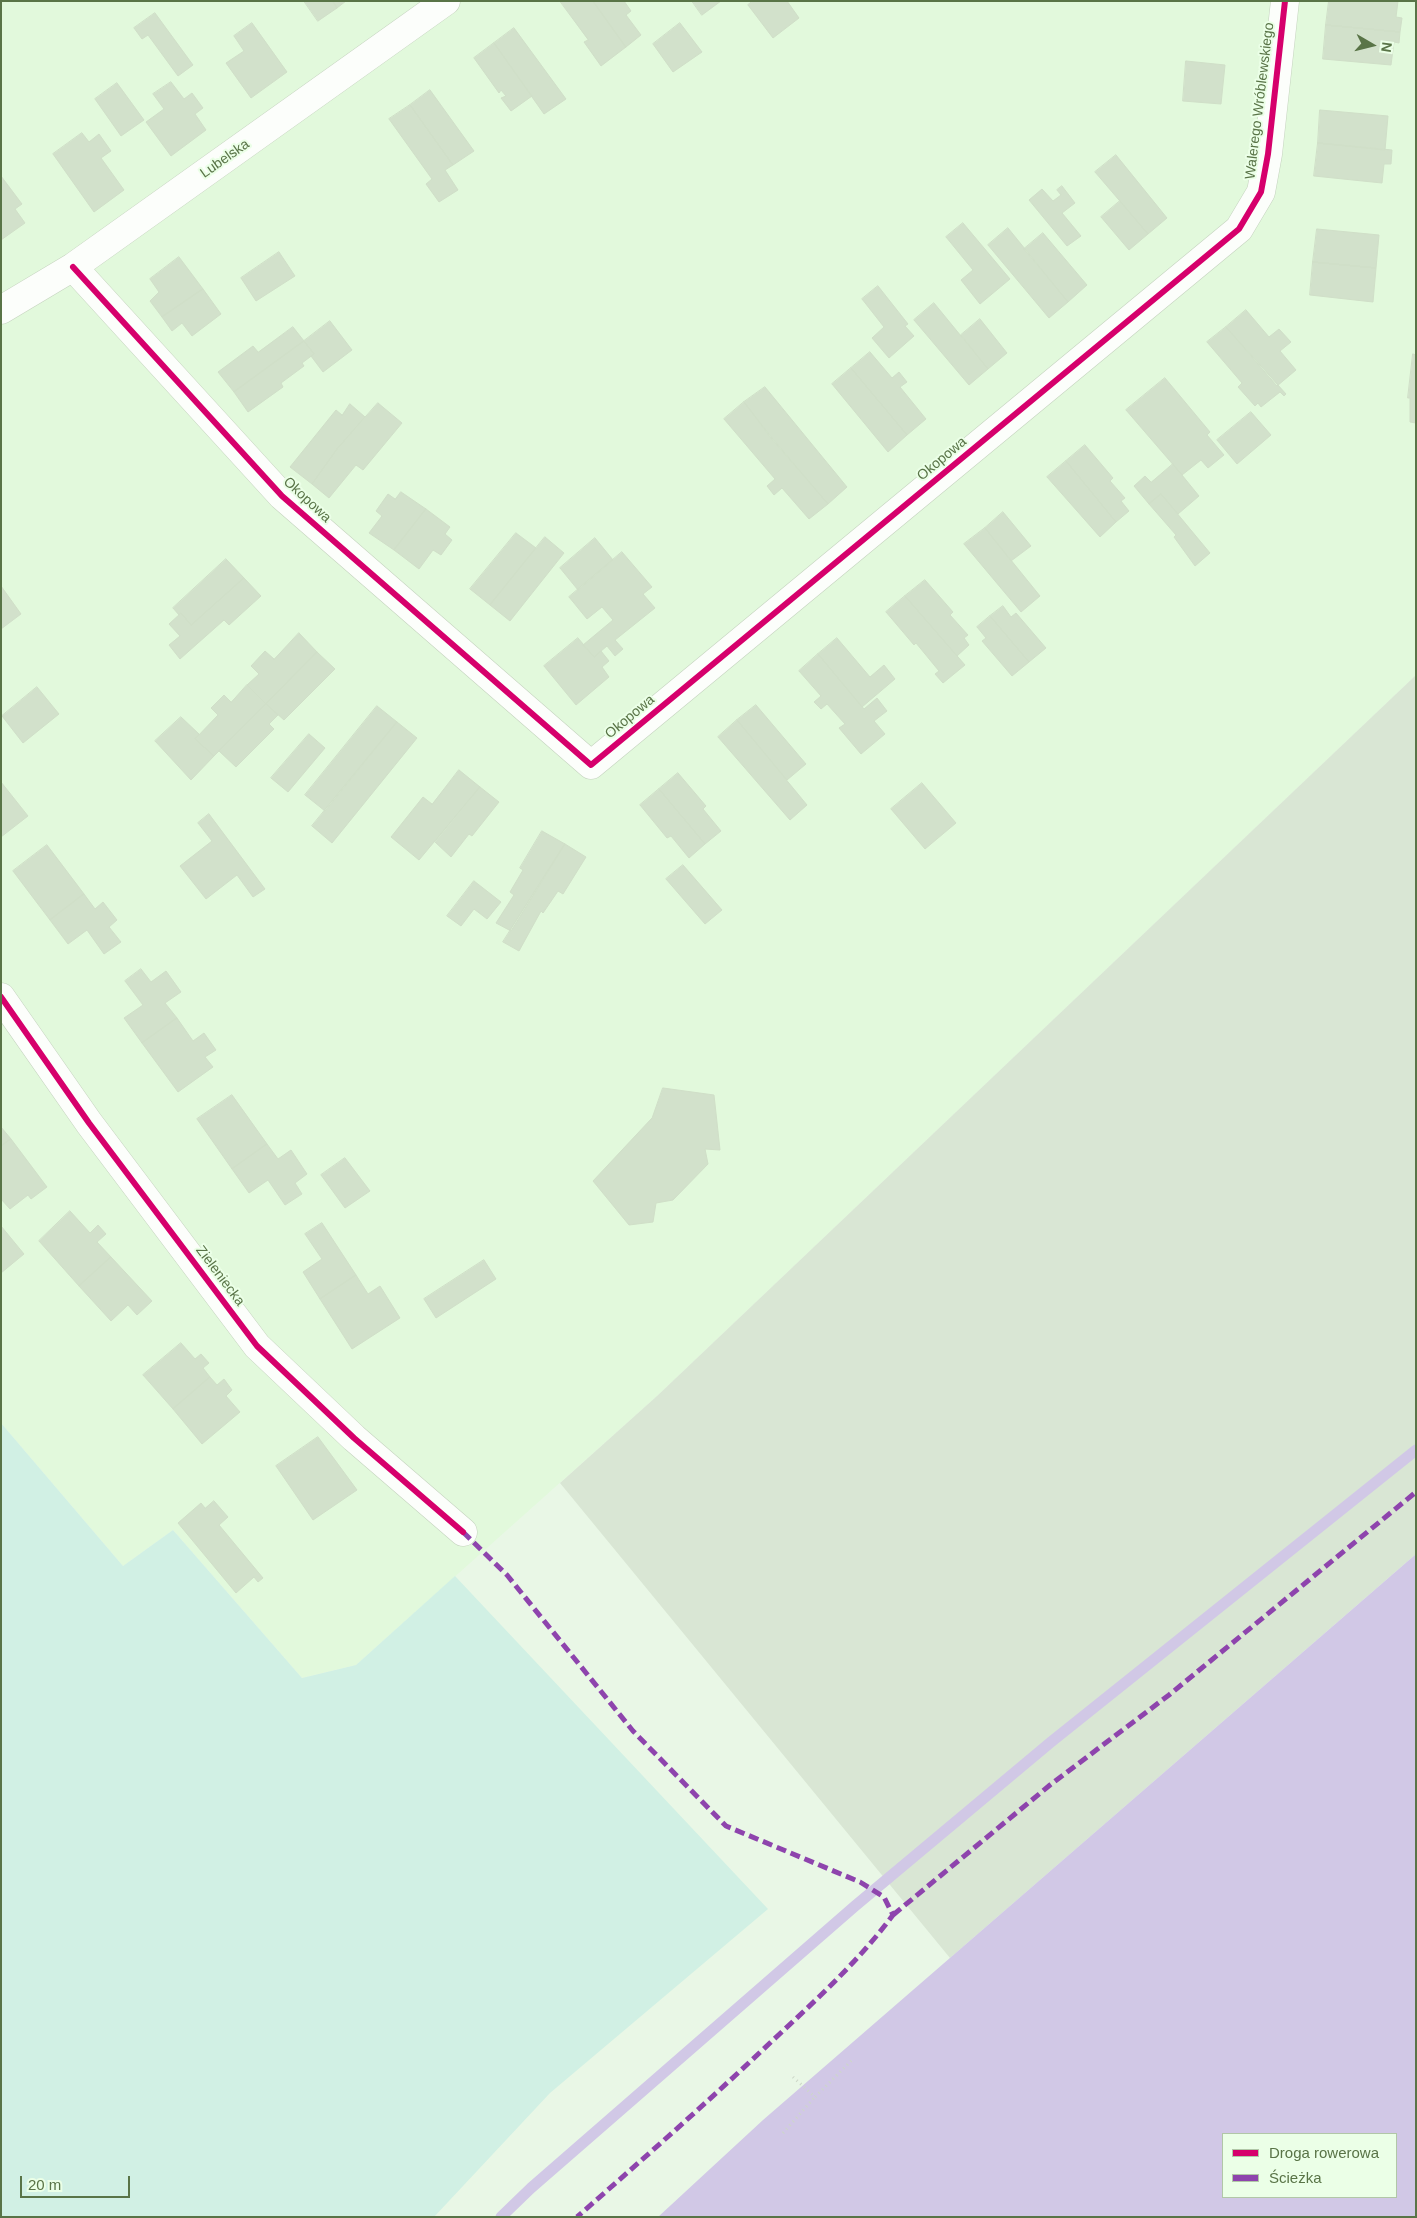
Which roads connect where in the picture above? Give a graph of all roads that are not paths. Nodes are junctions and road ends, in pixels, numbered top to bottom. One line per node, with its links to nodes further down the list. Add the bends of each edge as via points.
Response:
1 (446, 1): 4 (street, Lubelska)
2 (1285, 1): 3 (street, Walerego Wróblewskiego, via 1261,192)
3 (1239, 229): 4 (street, Okopowa, via 591,765 282,496)
4 (73, 267): 5 (street, Lubelska)
5 (1, 310)
6 (1, 996): 7 (street, Zieleniecka, via 89,1123 257,1346 354,1438)
7 (462, 1532)

